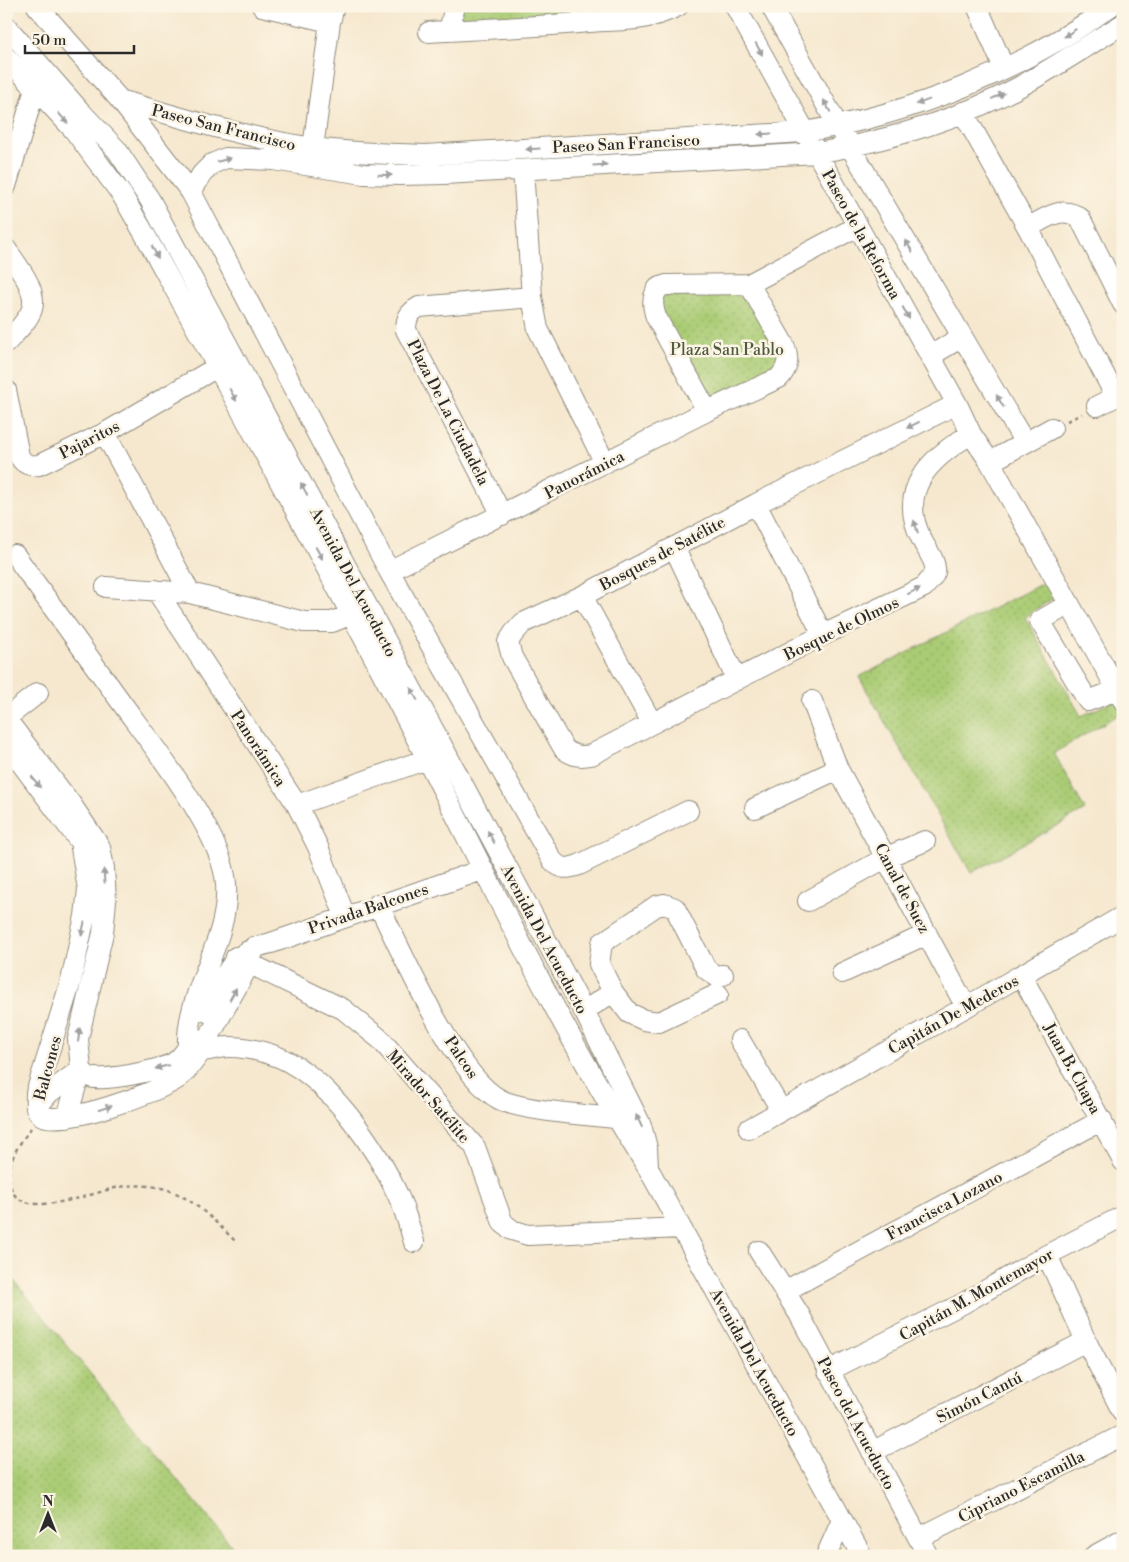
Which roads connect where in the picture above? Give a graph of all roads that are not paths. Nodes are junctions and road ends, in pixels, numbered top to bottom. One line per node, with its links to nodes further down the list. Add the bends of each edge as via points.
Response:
1 (262, 6): 10 (street)
2 (454, 6): 13 (street)
3 (678, 6): 9 (street, via 633,21)
4 (735, 6): 21 (street, Paseo de la Reforma, one-way to 21)
5 (771, 6): 20 (street, Paseo de la Reforma, one-way to 5)
6 (977, 6): 16 (street)
7 (1111, 6): 16 (street, Paseo San Francisco, one-way to 16, via 1063,38)
8 (41, 8): 18 (street)
9 (603, 13): 13 (street, via 521,28)
10 (332, 14): 23 (street)
11 (1123, 24): 19 (street, Paseo San Francisco, one-way to 11, via 1018,87)
12 (6, 26): 87 (street, Avenida Del Acueducto, one-way to 12, via 137,178 117,150)
13 (449, 31): 14 (street)
14 (429, 32)
15 (6, 57): 17 (street, Avenida Del Acueducto)
16 (1004, 68): 20 (street, Paseo San Francisco, one-way to 20, via 925,101)
17 (35, 89): 26 (street); 37 (street, Avenida Del Acueducto, one-way to 37, via 74,130 122,195)
18 (120, 100): 23 (street, Paseo San Francisco, via 235,132); 27 (street)
19 (963, 112): 22 (street, Paseo San Francisco); 29 (street)
20 (838, 126): 21 (street, Paseo San Francisco); 22 (street, Paseo de la Reforma)
21 (804, 132): 23 (street, Paseo San Francisco, one-way to 23, via 424,155); 24 (street, Paseo de la Reforma)
22 (850, 147): 24 (street, Paseo San Francisco); 34 (street, Paseo de la Reforma, one-way to 22)
23 (313, 148)
24 (817, 153): 25 (street, Paseo San Francisco, one-way to 24); 28 (street, Paseo de la Reforma)
25 (523, 170): 27 (street, Paseo San Francisco, one-way to 25, via 212,164 226,158 272,160 364,174); 32 (street)
26 (6, 186)
27 (191, 192): 53 (street)
28 (858, 226): 31 (street); 36 (street, Paseo de la Reforma, one-way to 36)
29 (1028, 228): 33 (street, via 1061,212 1072,212 1080,218); 39 (street)
30 (6, 249): 35 (street, via 33,298 28,317)
31 (749, 284): 42 (street, Panorámica, via 786,350 788,365 779,378); 42 (street, via 666,285 653,295 656,317)
32 (532, 297): 48 (street, via 538,329); 50 (street, Plaza De La Ciudadela, via 419,306 406,321 406,330)
33 (1123, 304)
34 (962, 337): 36 (street); 46 (street, Paseo de la Reforma, one-way to 34)
35 (6, 343)
36 (930, 356): 40 (street, Paseo de la Reforma)
37 (217, 367): 44 (street, Pajaritos); 59 (street, Avenida Del Acueducto, one-way to 59)
38 (6, 390): 44 (street, Pajaritos, via 19,456 26,464 39,464)
39 (1120, 395): 41 (street)
40 (957, 404): 45 (street, Paseo de la Reforma); 49 (street, Bosques de Satélite, one-way to 49)
41 (1097, 406)
42 (707, 411): 48 (street, Panorámica)
43 (1052, 428): 46 (street)
44 (105, 433): 56 (street)
45 (971, 434): 47 (street, Paseo de la Reforma); 60 (street, Bosque de Olmos, one-way to 45, via 924,587 932,579 934,564 916,529 913,495 920,476 938,457)
46 (1025, 443): 47 (street)
47 (990, 462): 58 (street, Paseo de la Reforma)
48 (605, 463): 50 (street, Panorámica)
49 (756, 504): 51 (street, Bosques de Satélite); 60 (street)
50 (502, 515): 53 (street, Panorámica)
51 (674, 547): 57 (street, Bosques de Satélite); 61 (street)
52 (15, 555): 89 (street, via 202,819 220,858 226,882 224,921 188,1026)
53 (389, 571): 73 (street, via 552,860 559,867 568,869 579,865)
54 (106, 587): 55 (street)
55 (156, 590): 56 (street); 71 (street, Panorámica)
56 (190, 593): 59 (street, via 304,622 332,622)
57 (582, 596): 66 (street); 68 (street, Bosques de Satélite, via 523,624 508,642 512,657 564,749 572,755)
58 (1069, 604): 63 (street, Paseo de la Reforma); 63 (street, via 1040,620 1088,701)
59 (352, 614): 69 (street, Avenida Del Acueducto)
60 (823, 636): 61 (street, Bosque de Olmos)
61 (736, 680): 66 (street, Bosque de Olmos)
62 (38, 693): 65 (street)
63 (1120, 695)
64 (812, 701): 70 (street, Canal de Suez)
65 (6, 718): 90 (street, Balcones, one-way to 65, via 78,1039 103,933 106,900 100,847)
66 (652, 723): 68 (street, Bosque de Olmos)
67 (6, 743): 92 (street, Balcones, one-way to 92, via 80,842 88,889 71,981 36,1094)
68 (591, 755)
69 (427, 758): 71 (street); 76 (street, Avenida Del Acueducto)
70 (838, 769): 72 (street); 75 (street, Canal de Suez)
71 (297, 806): 79 (street, Panorámica, via 318,847)
72 (755, 808)
73 (688, 811)
74 (925, 841): 75 (street)
75 (887, 857): 77 (street); 81 (street, Canal de Suez)
76 (482, 870): 78 (street, Privada Balcones); 94 (street, Avenida Del Acueducto)
77 (808, 901)
78 (378, 904): 79 (street, Privada Balcones); 94 (street, Palcos, via 432,1011 477,1082 500,1100)
79 (345, 916): 82 (street, Privada Balcones, via 271,943)
80 (1123, 916): 84 (street, Capitán De Mederos)
81 (927, 934): 83 (street); 86 (street, Canal de Suez)
82 (247, 956): 89 (street); 100 (street, Mirador Satélite, via 343,1009 380,1039 475,1147 503,1223 512,1230 528,1235)
83 (842, 973)
84 (1021, 976): 86 (street, Capitán De Mederos); 95 (street, Juan B. Chapa)
85 (613, 992): 85 (street, via 629,1013 659,1022 721,985 716,976 706,969 681,915 675,908 664,904 641,914 602,943 599,964); 87 (street)
86 (966, 1007): 91 (street, Capitán De Mederos)
87 (584, 1011): 98 (street, Avenida Del Acueducto, one-way to 87, via 641,1124)
88 (740, 1040): 91 (street)
89 (194, 1050): 90 (street, one-way to 90, via 174,1063 120,1077 89,1077); 93 (street, one-way to 89, via 101,1110 162,1088 191,1066); 101 (street, via 228,1047 272,1055 321,1087 350,1118 375,1153 401,1203)
90 (81, 1069): 92 (street, via 49,1094); 93 (street, Balcones)
91 (781, 1110): 96 (street, Capitán De Mederos)
92 (38, 1111): 93 (street, via 52,1119)
93 (67, 1117)
94 (615, 1118): 98 (street, Avenida Del Acueducto)
95 (1102, 1120): 97 (street, Juan B. Chapa); 104 (street, Francisca Lozano)
96 (749, 1129)
97 (1123, 1160)
98 (648, 1168): 100 (street, Avenida Del Acueducto)
99 (1123, 1216): 103 (street, Capitán M. Montemayor)
100 (681, 1228): 110 (street, Avenida Del Acueducto)
101 (414, 1242)
102 (759, 1251): 104 (street, Paseo del Acueducto)
103 (1047, 1255): 105 (street); 106 (street, Capitán M. Montemayor, via 962,1304)
104 (785, 1291): 106 (street, Paseo del Acueducto)
105 (1086, 1341): 107 (street); 109 (street, Simón Cantú)
106 (828, 1371): 109 (street, Paseo del Acueducto)
107 (1123, 1413)
108 (1123, 1435): 111 (street, Cipriano Escamilla)
109 (872, 1452): 111 (street, Paseo del Acueducto)
110 (842, 1520): 113 (street); 114 (street, Avenida Del Acueducto)
111 (919, 1538): 115 (street, Paseo del Acueducto)
112 (1123, 1540): 116 (street)
113 (826, 1556)
114 (862, 1556)
115 (928, 1556)
116 (1094, 1556)

